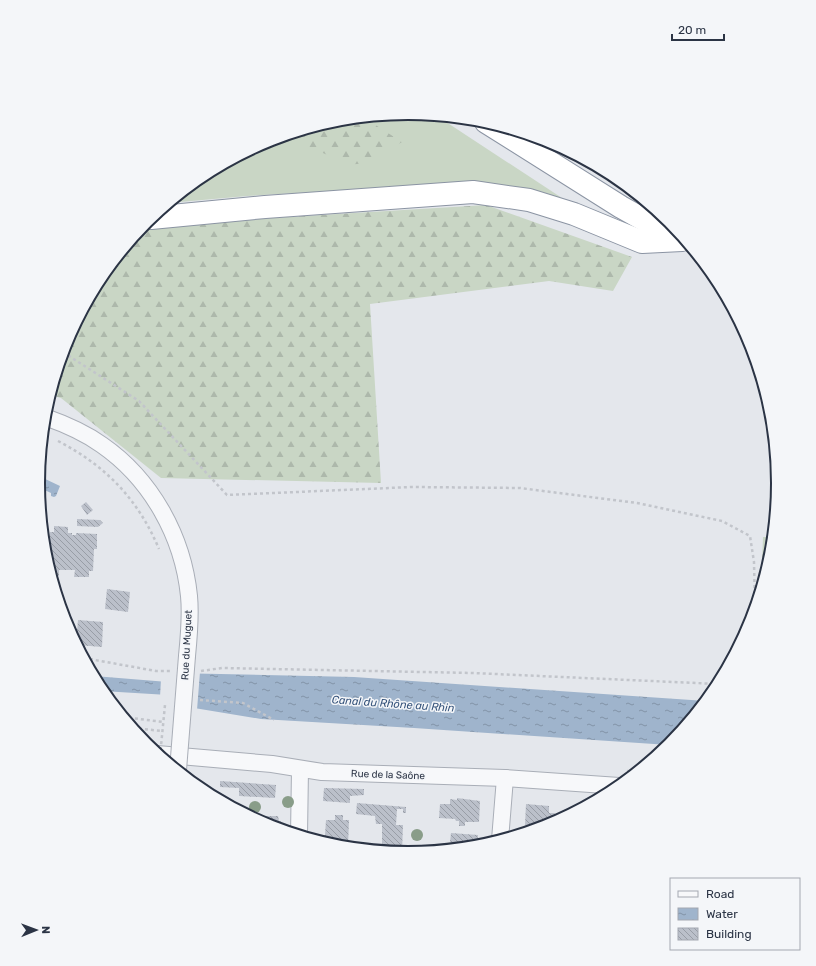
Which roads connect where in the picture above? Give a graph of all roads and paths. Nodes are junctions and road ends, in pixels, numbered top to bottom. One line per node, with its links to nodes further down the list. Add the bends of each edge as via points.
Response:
1 (502, 132): 3 (highway, via 621,207)
2 (161, 217): 4 (highway, via 473,192 529,200 574,214 642,242)
3 (674, 236)
4 (679, 242)
5 (68, 356): 9 (path, via 139,401 228,495 412,487 520,488 637,504 722,521 750,536)
6 (51, 419): 21 (street, Rue du Muguet, bridge, via 102,444 120,459 135,474 162,511 174,533 186,575 190,623)
7 (53, 439): 8 (path, via 92,461 113,480 144,519)
8 (162, 555)
9 (755, 591)
10 (91, 659): 11 (path, via 156,671)
11 (171, 671)
12 (200, 671): 13 (path, via 222,668 472,673)
13 (711, 684)
14 (199, 700): 16 (path, via 244,703)
15 (132, 718): 17 (path)
16 (274, 720)
17 (163, 722)
18 (141, 729): 19 (path, bridge, via 162,730)
19 (161, 749)
20 (168, 755): 22 (street, Rue de la Saône, via 272,764)
21 (178, 764)
22 (300, 769): 23 (street, Rue de la Saône, via 337,773); 25 (street)
23 (505, 778): 24 (street, Rue de la Saône); 26 (street)
24 (609, 785)
25 (299, 829)
26 (500, 834)

